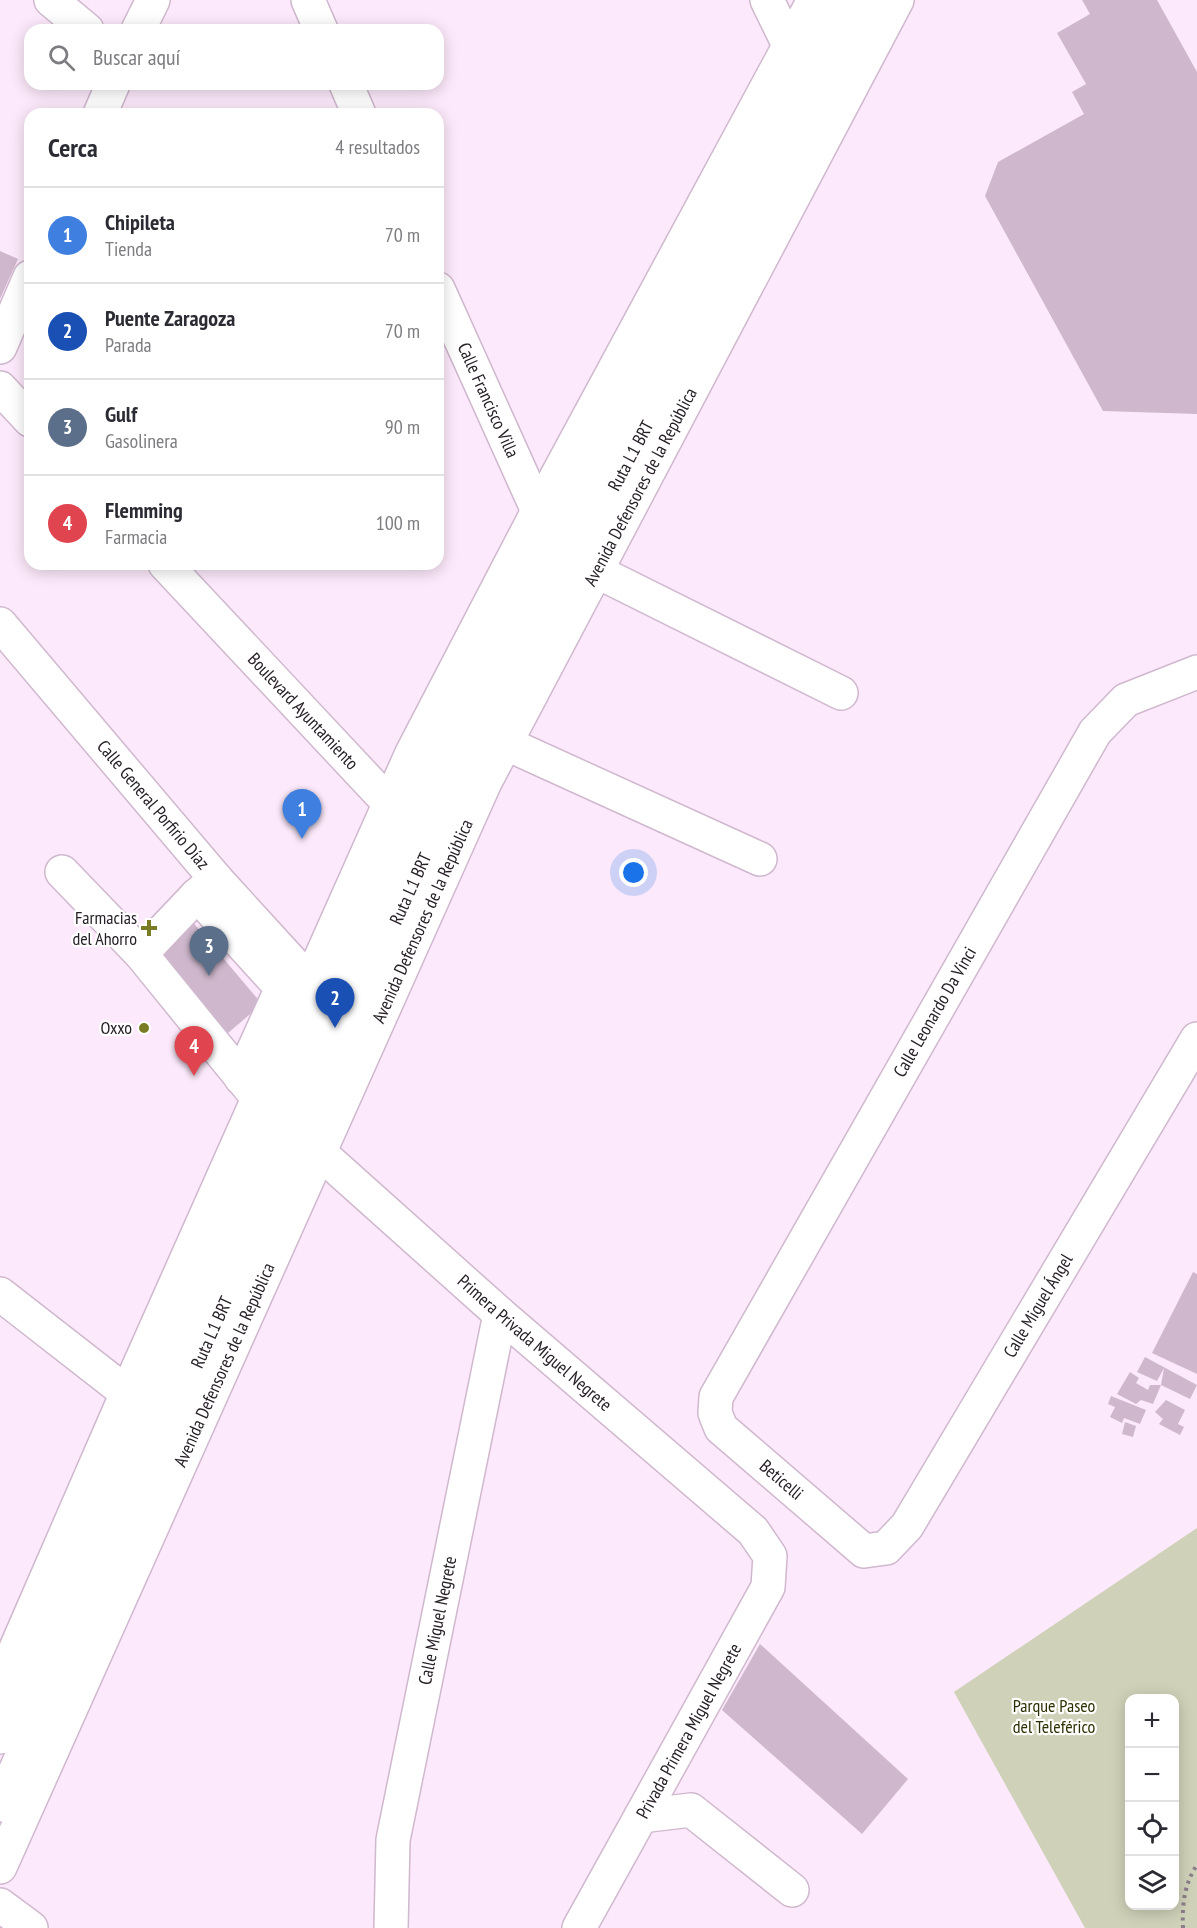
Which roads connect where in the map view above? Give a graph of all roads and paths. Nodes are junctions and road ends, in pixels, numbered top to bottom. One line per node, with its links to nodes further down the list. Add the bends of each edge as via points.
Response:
1 (51, 0): 9 (street)
2 (153, 0): 10 (street)
3 (308, 0): 11 (street)
4 (767, 0): 12 (street)
5 (814, 0): 12 (street, Avenida Defensores de la República)
6 (843, 0): 29 (street, Ruta L1 BRT, via 439,764)
7 (873, 0): 29 (street, Ruta L1 BRT, via 469,762)
8 (897, 0): 24 (street, Avenida Defensores de la República)
9 (80, 24)
10 (141, 24)
11 (318, 24)
12 (790, 47): 22 (street, Avenida Defensores de la República)
13 (110, 90): 15 (street)
14 (349, 90): 16 (street)
15 (103, 108)
16 (356, 108)
17 (24, 291): 19 (street)
18 (444, 302): 22 (street, Calle Francisco Villa)
19 (0, 347)
20 (0, 388): 21 (street)
21 (24, 414)
22 (538, 511): 29 (street, Avenida Defensores de la República, via 412,753)
23 (171, 570): 29 (street, Boulevard Ayuntamiento)
24 (596, 571): 27 (street); 28 (street, Avenida Defensores de la República)
25 (0, 624): 32 (street, Calle General Porfirio Díaz)
26 (1197, 672): 41 (street, Calle Leonardo Da Vinci, via 1126,700 1095,732)
27 (841, 693)
28 (505, 743): 29 (street, Avenida Defensores de la República, via 485,782); 30 (street)
29 (426, 820): 34 (street, Avenida Defensores de la República); 37 (street, Avenida Defensores de la República); 45 (street, Ruta L1 BRT); 46 (street, Ruta L1 BRT)
30 (760, 859)
31 (62, 872): 33 (street)
32 (207, 887): 33 (street); 34 (street, Calle General Porfirio Díaz)
33 (141, 954): 36 (street)
34 (296, 985): 36 (street, Avenida Defensores de la República)
35 (1197, 1039): 43 (street, Calle Miguel Ángel, via 907,1526 886,1548)
36 (250, 1088): 40 (street, Avenida Defensores de la República)
37 (319, 1152): 39 (street, Primera Privada Miguel Negrete); 49 (street, Avenida Defensores de la República)
38 (0, 1294): 40 (street)
39 (500, 1314): 42 (street, Primera Privada Miguel Negrete); 53 (street, Calle Miguel Negrete, via 393,1840)
40 (127, 1393): 44 (street, Avenida Defensores de la República)
41 (716, 1397): 43 (street, Beticelli, via 715,1413 721,1428)
42 (753, 1531): 47 (street, Privada Primera Miguel Negrete, via 770,1556 768,1587)
43 (864, 1551)
44 (0, 1684)
45 (0, 1737)
46 (0, 1805)
47 (641, 1816): 50 (street, via 691,1810); 54 (street, Privada Primera Miguel Negrete)
48 (1197, 1865): 55 (path, via 1182,1905)
49 (0, 1867)
50 (792, 1890)
51 (0, 1905): 52 (street)
52 (31, 1928)
53 (391, 1928)
54 (579, 1928)
55 (1183, 1928)

